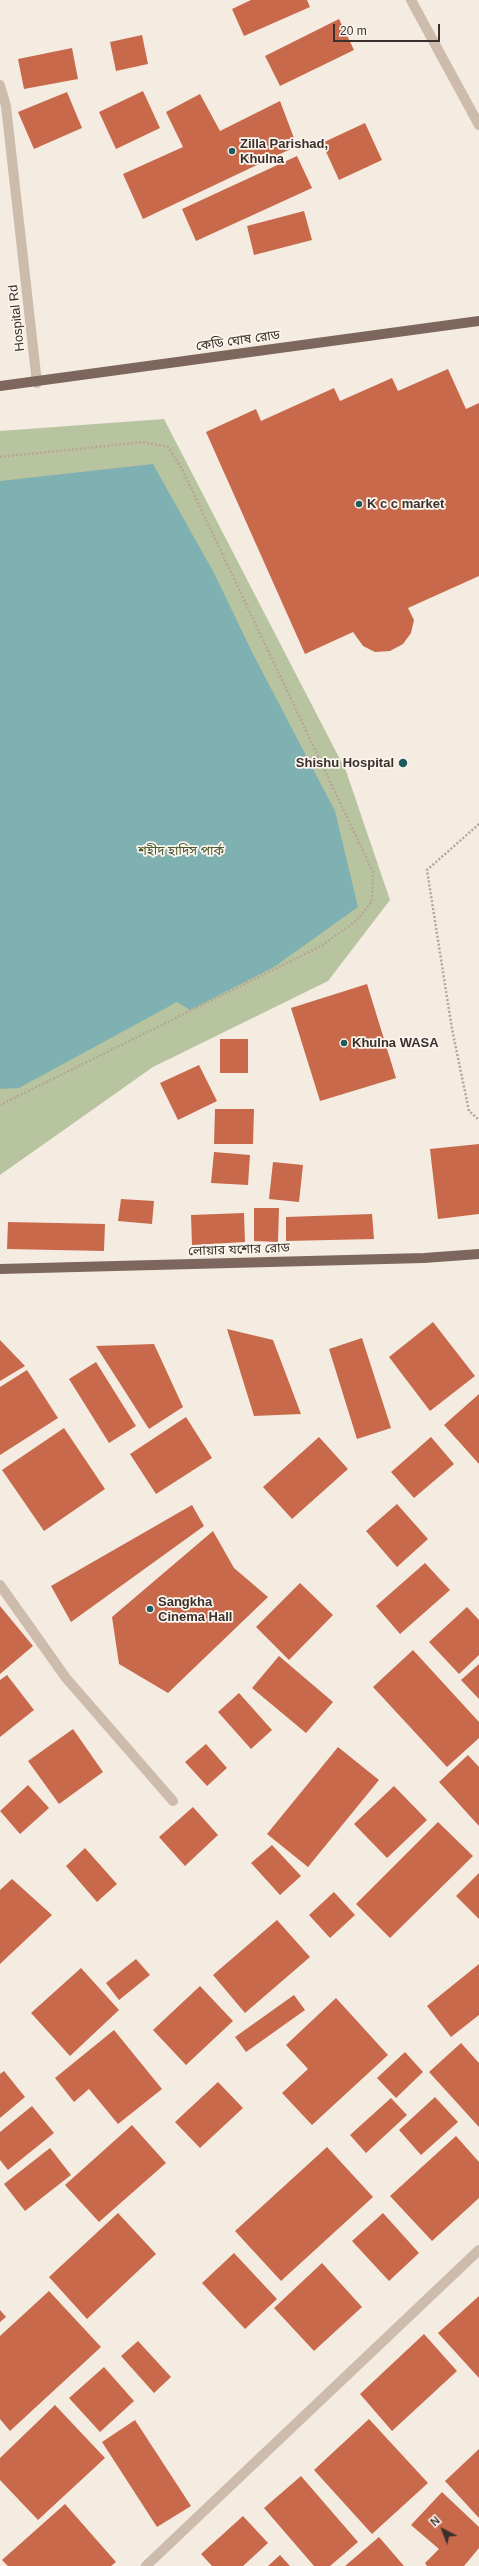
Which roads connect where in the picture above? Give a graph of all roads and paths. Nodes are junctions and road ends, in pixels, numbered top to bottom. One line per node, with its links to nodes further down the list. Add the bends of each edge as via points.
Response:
1 (411, 0): 3 (street)
2 (0, 85): 5 (street, Hospital Rd, via 6,106)
3 (479, 125)
4 (479, 321): 5 (main road, কেডি ঘোষ রোড)
5 (37, 383): 6 (main road, কেডি ঘোষ রোড)
6 (0, 386)
7 (0, 457): 9 (path, via 143,442 168,447 182,469 373,872 372,900 356,921 321,946)
8 (479, 824): 10 (path, via 427,870 452,1029 469,1111)
9 (0, 1105)
10 (479, 1120)
11 (479, 1254): 12 (main road, লোয়ার যশোর রোড, via 424,1258)
12 (0, 1269)
13 (0, 1585): 14 (street, via 66,1678)
14 (173, 1801)
15 (479, 2250): 16 (street)
16 (146, 2566)

